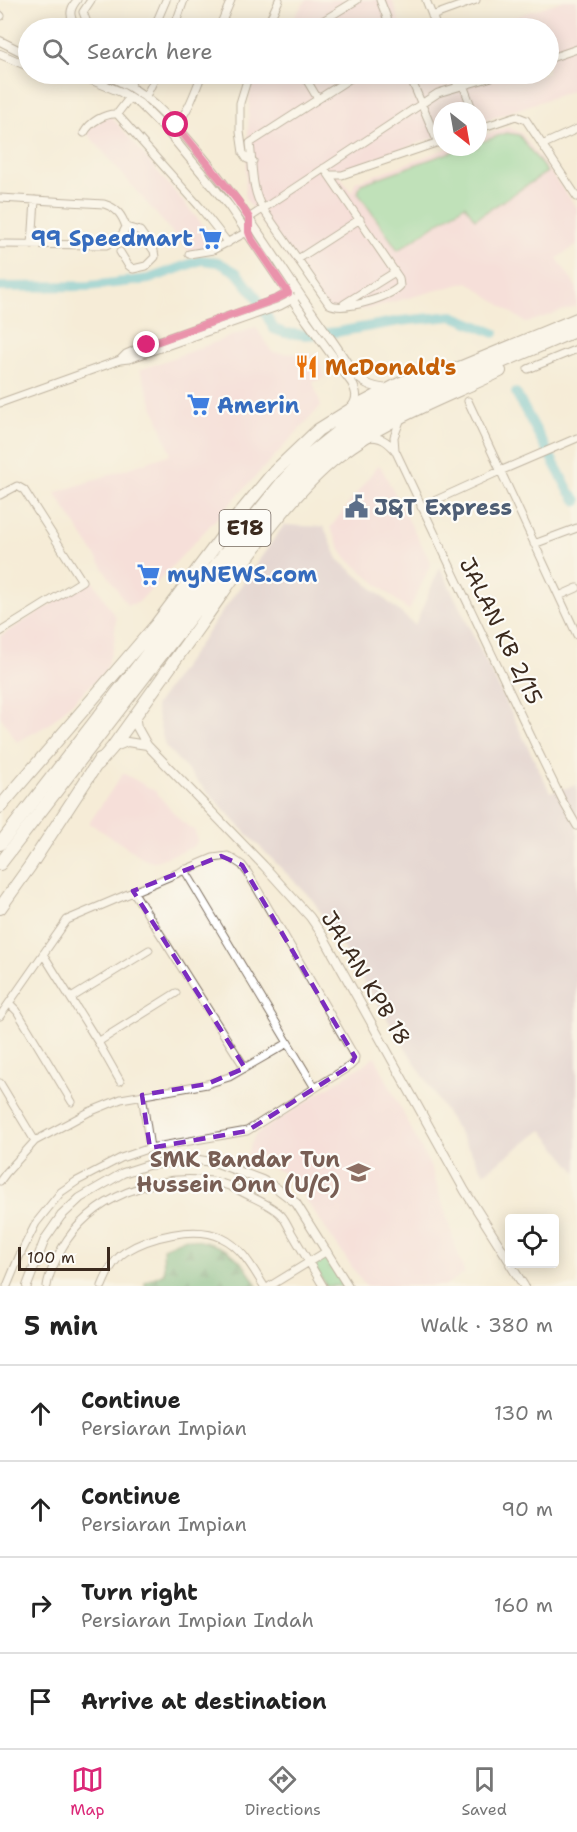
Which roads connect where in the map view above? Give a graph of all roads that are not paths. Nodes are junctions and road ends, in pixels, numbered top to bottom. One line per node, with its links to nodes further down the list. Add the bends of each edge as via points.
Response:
1 (77, 0): 12 (street, via 70,9)
2 (91, 0): 13 (street, via 83,12)
3 (166, 0): 14 (street)
4 (184, 0): 15 (street)
5 (231, 0): 16 (street)
6 (279, 0): 17 (street)
7 (357, 0): 18 (street)
8 (380, 0): 19 (street)
9 (426, 0): 11 (street)
10 (476, 0): 11 (street)
11 (432, 16)
12 (71, 18)
13 (85, 18)
14 (158, 18)
15 (178, 18)
16 (223, 18)
17 (271, 18)
18 (327, 18)
19 (387, 18)
20 (0, 41): 22 (street)
21 (577, 49): 24 (street)
22 (18, 50)
23 (0, 54): 25 (street)
24 (559, 55)
25 (18, 62)
26 (104, 84): 37 (street)
27 (152, 84): 36 (street)
28 (198, 84): 42 (street)
29 (246, 84): 49 (street, via 240,103 240,132 243,153)
30 (309, 84): 38 (street)
31 (341, 84): 38 (street)
32 (413, 84): 40 (street)
33 (468, 84): 35 (street)
34 (130, 85): 36 (street)
35 (461, 86): 39 (street); 40 (street, via 438,93)
36 (146, 96): 42 (street)
37 (130, 97): 41 (street); 57 (street, via 168,132)
38 (318, 99): 49 (street, via 250,143)
39 (469, 102)
40 (422, 104): 44 (street); 50 (street)
41 (117, 114): 46 (street, via 109,113); 64 (street)
42 (176, 125): 59 (street)
43 (487, 125): 48 (street, via 516,116 526,120)
44 (433, 127)
45 (577, 129): 48 (street)
46 (84, 133)
47 (433, 144): 51 (street)
48 (542, 145): 54 (street)
49 (253, 161): 58 (street, via 258,201)
50 (324, 168): 52 (street); 58 (street)
51 (352, 172): 52 (street); 53 (street)
52 (329, 175): 53 (street)
53 (339, 189): 60 (street)
54 (576, 191)
55 (0, 198): 56 (street)
56 (35, 200): 61 (street, via 115,207); 66 (street)
57 (229, 206): 59 (street); 62 (street)
58 (263, 209): 59 (street); 69 (street)
59 (249, 218): 63 (street); 71 (street)
60 (360, 219): 69 (street); 70 (street)
61 (126, 227): 66 (street, via 122,235 106,245); 67 (street, via 140,231 155,256 146,266 133,269)
62 (247, 232): 63 (street); 64 (street)
63 (252, 240): 71 (street)
64 (228, 243): 68 (street)
65 (0, 244): 66 (street)
66 (32, 245)
67 (120, 252)
68 (189, 254)
69 (298, 259): 72 (street, via 329,304)
70 (395, 272): 72 (street); 72 (street, via 400,286 394,292)
71 (294, 294): 75 (street); 82 (street, via 129,359)
72 (341, 306)
73 (577, 319): 79 (highway, E18)
74 (577, 330): 76 (highway, E18)
75 (329, 344): 80 (street, via 369,385); 83 (street, via 357,393)
76 (538, 346): 84 (highway, via 509,366); 96 (highway, E18, via 428,393 333,449 292,487)
77 (577, 349): 78 (street)
78 (528, 369)
79 (453, 370): 80 (highway, via 434,371); 104 (highway, E18, via 350,422 305,458 195,592)
80 (391, 389): 83 (highway)
81 (468, 401): 88 (street)
82 (0, 403)
83 (350, 410): 102 (highway, via 318,430 274,472 156,625)
84 (401, 417): 85 (highway); 87 (street, via 394,437)
85 (364, 438): 87 (street, via 386,440); 98 (highway, via 319,472 278,519)
86 (577, 438): 88 (street)
87 (395, 450): 90 (street, JALAN KB 2/15)
88 (500, 471): 90 (street); 92 (street)
89 (0, 495): 95 (street, via 17,486 24,490 82,580 40,612)
90 (421, 507): 103 (street, JALAN KB 2/15)
91 (577, 528): 92 (street)
92 (534, 544): 94 (street)
93 (577, 588): 94 (street)
94 (559, 596): 97 (street)
95 (0, 632)
96 (177, 633): 101 (highway, via 172,651); 105 (highway, E18)
97 (577, 635)
98 (135, 715): 99 (street, JALAN KPB 18); 100 (highway)
99 (147, 745): 100 (street, via 127,742); 129 (street, JALAN KPB 18, via 310,917)
100 (112, 748): 101 (highway)
101 (98, 764): 106 (highway)
102 (0, 807)
103 (577, 826)
104 (0, 844)
105 (0, 864)
106 (30, 866): 109 (highway); 110 (highway)
107 (184, 869): 108 (street); 118 (street); 122 (street, via 228,856 242,865 254,883 355,1057 350,1066)
108 (133, 891): 112 (street, via 67,920); 119 (street)
109 (0, 908)
110 (0, 915)
111 (149, 950): 114 (street)
112 (43, 954): 114 (street); 115 (street)
113 (176, 993): 117 (street)
114 (71, 998): 117 (street)
115 (9, 1003): 116 (street); 124 (street)
116 (0, 1016)
117 (98, 1042): 120 (street)
118 (288, 1043): 119 (street); 122 (street)
119 (245, 1068): 123 (street, via 207,1084)
120 (120, 1081)
121 (0, 1083): 125 (street)
122 (315, 1088): 126 (street, via 247,1131)
123 (142, 1095): 125 (street, via 89,1112); 126 (street)
124 (72, 1102)
125 (35, 1141): 127 (street)
126 (150, 1148): 132 (street, via 121,1158 61,1192 36,1223)
127 (0, 1181)
128 (327, 1251): 130 (street); 133 (street, via 296,1203 275,1187 217,1162 172,1162 123,1173 80,1198 45,1239); 139 (street)
129 (505, 1255)
130 (309, 1262): 134 (street, via 281,1215 263,1203 214,1182 170,1180 135,1189 94,1211 66,1242 52,1266); 137 (street); 138 (street)
131 (513, 1268): 140 (street, JALAN KPB 18)
132 (7, 1286)
133 (27, 1286)
134 (47, 1286)
135 (102, 1286): 136 (street, via 108,1270 123,1253 175,1233 200,1233 221,1237 237,1247)
136 (264, 1286)
137 (270, 1286)
138 (323, 1286)
139 (348, 1286)
140 (524, 1286)

